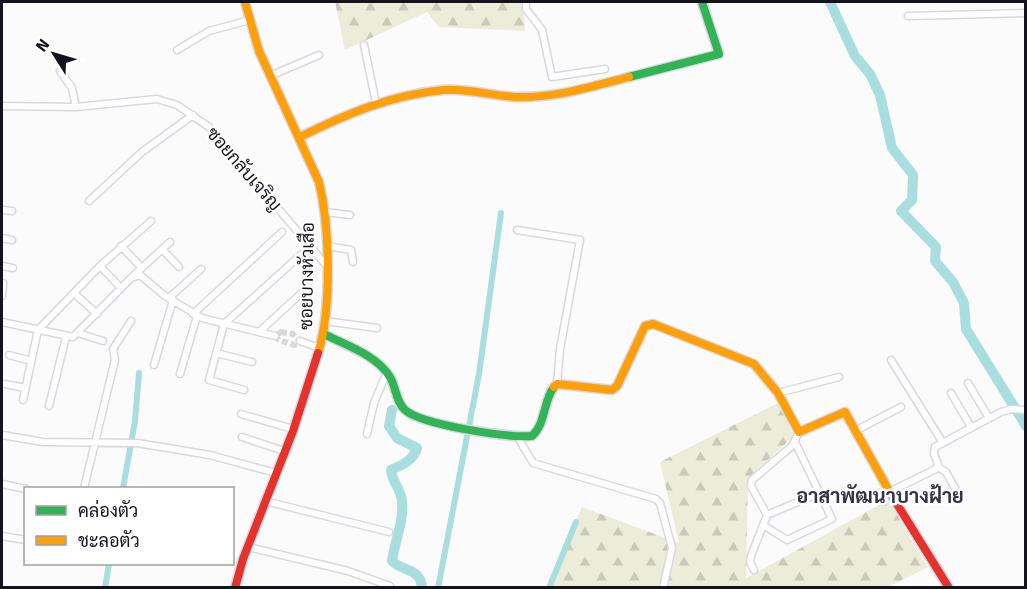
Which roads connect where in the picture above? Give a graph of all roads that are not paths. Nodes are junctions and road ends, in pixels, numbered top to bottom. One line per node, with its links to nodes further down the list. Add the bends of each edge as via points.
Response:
1 (245, 2): 6 (street, ซอยบางหัวเสือ)
2 (526, 2): 10 (street, via 526,9 542,30 552,77)
3 (702, 2): 13 (street, via 719,54 555,96 515,97 445,90)
4 (1026, 13): 5 (street)
5 (908, 16)
6 (250, 20): 8 (street, via 209,31); 12 (street, ซอยบางหัวเสือ)
7 (364, 45): 13 (street)
8 (177, 51)
9 (319, 56): 12 (street)
10 (605, 69)
11 (60, 71): 15 (street, via 72,88)
12 (270, 76): 17 (street, ซอยบางหัวเสือ)
13 (376, 103): 17 (street)
14 (2, 106): 15 (street, ซอยกลับเจริญ)
15 (75, 107): 16 (street, ซอยกลับเจริญ, via 157,99)
16 (193, 115): 18 (street, via 142,152); 34 (street, ซอยกลับเจริญ, via 209,127)
17 (300, 137): 21 (street, ซอยบางหัวเสือ, via 319,182)
18 (89, 201)
19 (2, 210): 20 (street)
20 (12, 211)
21 (325, 212): 22 (street); 30 (street, ซอยบางหัวเสือ)
22 (350, 215)
23 (151, 221): 29 (street)
24 (517, 230): 75 (street, via 580,239)
25 (282, 232): 49 (street)
26 (2, 238): 27 (street)
27 (12, 240)
28 (170, 242): 31 (street)
29 (121, 246): 36 (street); 39 (street)
30 (327, 246): 33 (street, via 351,250); 34 (street, ซอยบางหัวเสือ)
31 (162, 249): 37 (street); 39 (street)
32 (303, 253): 53 (street)
33 (353, 262)
34 (327, 265): 51 (street, ซอยบางหัวเสือ)
35 (2, 266): 38 (street)
36 (100, 266): 44 (street); 45 (street)
37 (179, 267)
38 (13, 268)
39 (142, 268): 41 (street)
40 (201, 269): 47 (street)
41 (131, 278): 44 (street); 47 (street, via 144,276)
42 (3, 284): 46 (street)
43 (308, 287): 56 (street)
44 (121, 288): 48 (street)
45 (74, 293): 48 (street); 55 (street)
46 (2, 296)
47 (171, 299): 49 (street); 69 (street)
48 (97, 314): 57 (street)
49 (195, 315): 53 (street); 71 (street)
50 (131, 321): 95 (street, via 113,349 115,360)
51 (325, 321): 54 (street); 58 (street, ซอยบางหัวเสือ)
52 (2, 322): 55 (street)
53 (224, 324): 56 (street); 64 (street)
54 (377, 328)
55 (38, 330): 60 (street); 67 (street)
56 (258, 332): 59 (street)
57 (78, 333): 60 (street); 61 (street)
58 (324, 334): 63 (street, ซอยบางหัวเสือ); 70 (street)
59 (274, 336)
60 (66, 337): 81 (street)
61 (103, 341)
62 (300, 341): 63 (street)
63 (320, 348): 87 (street, ซอยบางหัวเสือ)
64 (216, 353): 68 (street); 77 (street, via 208,380)
65 (9, 355): 67 (street)
66 (891, 360): 96 (street)
67 (32, 361): 76 (street)
68 (252, 362)
69 (154, 365)
70 (387, 372): 90 (street); 92 (street, via 401,405 410,415 464,429)
71 (180, 374)
72 (840, 377): 78 (street)
73 (968, 383): 85 (street)
74 (5, 384): 76 (street)
75 (557, 384): 78 (street, via 612,390 639,333 653,324 754,364); 92 (street, via 550,390 537,431 530,436)
76 (25, 388): 80 (street)
77 (244, 390)
78 (778, 393): 89 (street)
79 (951, 393): 86 (street)
80 (23, 400)
81 (49, 406)
82 (901, 407): 88 (street)
83 (1026, 410): 85 (street, via 1011,409)
84 (241, 414): 87 (street)
85 (989, 418): 86 (street)
86 (971, 427): 96 (street)
87 (293, 429): 97 (street, ซอยบางหัวเสือ)
88 (855, 431): 89 (street, via 845,412); 103 (street)
89 (799, 432): 94 (street)
90 (367, 434)
91 (2, 435): 95 (street, via 42,442)
92 (517, 436): 116 (street, via 533,463 660,503 672,548)
93 (242, 437): 97 (street)
94 (795, 442): 105 (street); 107 (street, via 752,480 751,486)
95 (95, 443): 99 (street, via 137,443 210,455); 101 (street)
96 (943, 443): 98 (street, via 933,451)
97 (285, 451): 99 (street, ซอยบางหัวเสือ)
98 (938, 467): 103 (street); 104 (street, via 946,472)
99 (276, 473): 106 (street, ซอยบางหัวเสือ)
100 (2, 484): 102 (street)
101 (84, 487)
102 (24, 489)
103 (889, 492): 117 (street)
104 (957, 492)
105 (819, 493): 107 (street); 108 (street, via 832,519 787,540)
106 (265, 501): 109 (street); 112 (street, ซอยบางหัวเสือ)
107 (767, 515): 108 (street)
108 (763, 525): 113 (street, via 751,556)
109 (389, 532)
110 (2, 536): 111 (street)
111 (24, 540)
112 (248, 547): 114 (street, via 348,571); 115 (street, ซอยบางหัวเสือ)
113 (754, 570)
114 (390, 586)
115 (236, 588)
116 (663, 588)
117 (949, 588)

